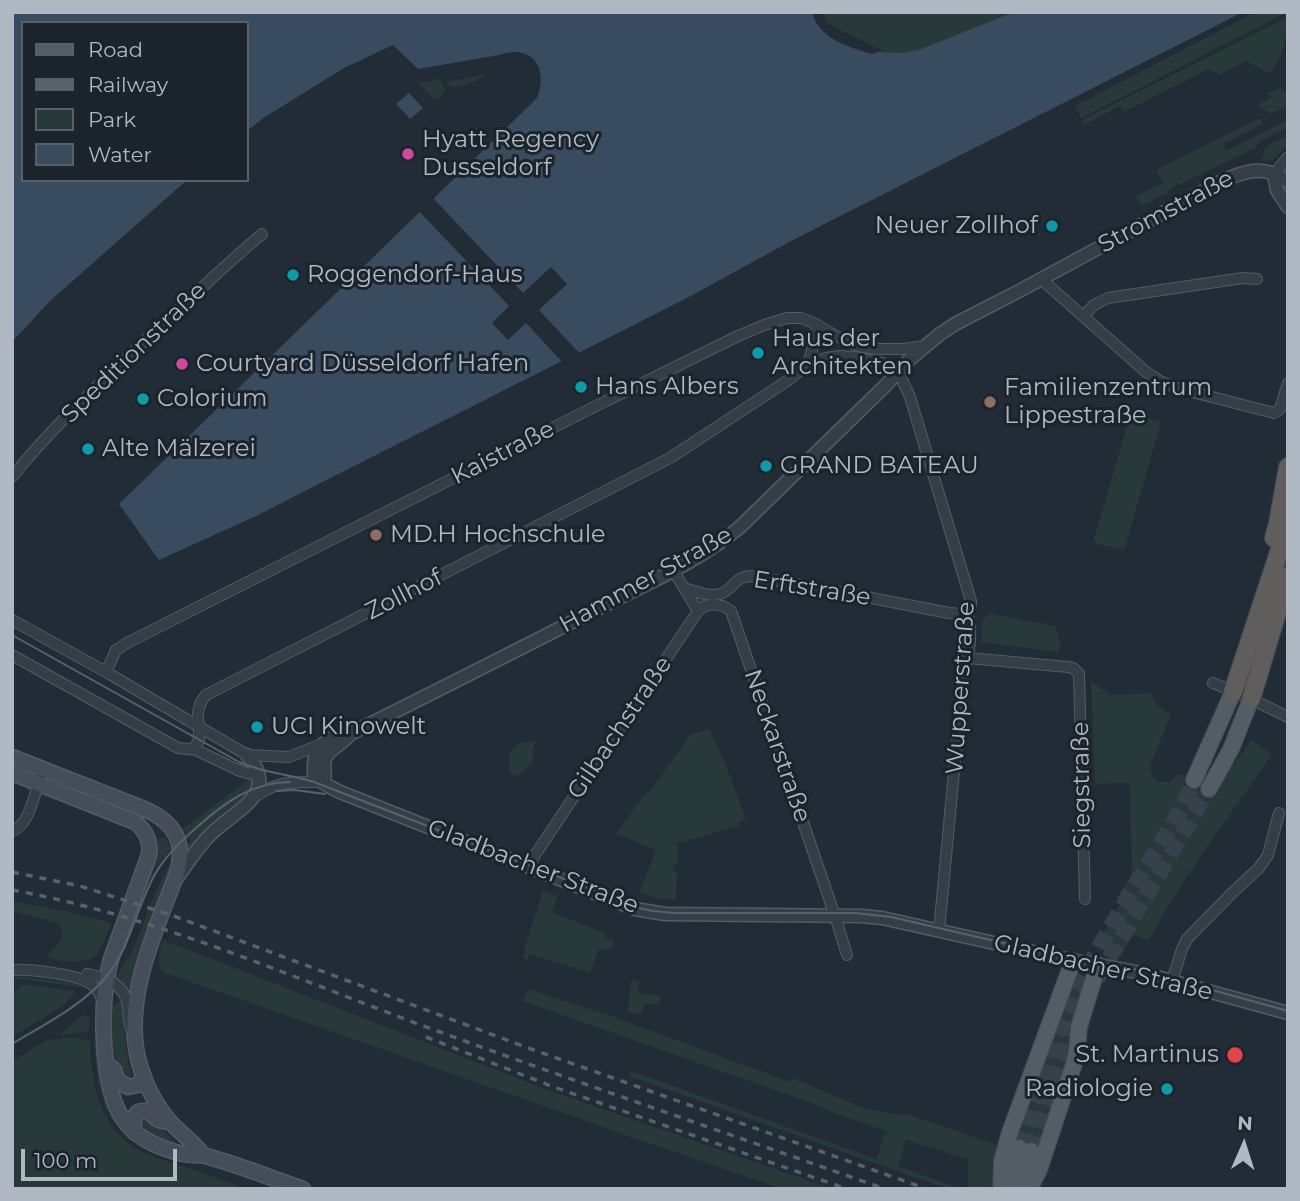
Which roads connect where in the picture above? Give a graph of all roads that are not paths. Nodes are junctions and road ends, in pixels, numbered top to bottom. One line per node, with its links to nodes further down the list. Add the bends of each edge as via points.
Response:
1 (1288, 157): 2 (street)
2 (1274, 174): 3 (street); 4 (street); 6 (street, Stromstraße, via 1255,170 1230,177)
3 (1288, 181)
4 (1288, 207)
5 (262, 234): 15 (street, Speditionstraße, via 94,389)
6 (1041, 279): 8 (street); 10 (street, Hammer Straße, via 955,324)
7 (1257, 279): 8 (street, via 1108,298)
8 (1083, 316): 13 (street, via 1145,371 1177,388 1275,413)
9 (816, 324): 10 (street, Kaistraße, via 858,346); 11 (street); 26 (street, Kaistraße, via 801,318 778,320 718,345 127,643 116,650)
10 (924, 346): 12 (street, Hammer Straße)
11 (808, 364): 12 (street, Zollhof, via 846,356 882,363); 31 (street, Zollhof, via 670,458 211,692 199,706)
12 (898, 372): 17 (street, Hammer Straße, via 740,527); 22 (street, Wupperstraße, via 907,388 971,601)
13 (1288, 383)
14 (1288, 467): 20 (highway, via 1265,567)
15 (12, 477)
16 (1288, 525): 20 (highway)
17 (673, 570): 19 (street); 32 (street, Hammer Straße)
18 (1288, 576): 20 (highway)
19 (684, 588): 21 (street); 22 (street, Erftstraße, via 718,594 750,576 949,613)
20 (1279, 591): 28 (highway); 29 (highway)
21 (698, 611): 46 (street, Gilbachstraße); 49 (street, Neckarstraße, via 715,604 731,611)
22 (967, 612): 25 (street, Wupperstraße)
23 (12, 620): 26 (street)
24 (12, 655): 34 (street, via 178,748)
25 (968, 658): 48 (street, Siegstraße, via 1068,667 1080,677); 50 (street, Wupperstraße)
26 (106, 672): 31 (street)
27 (1213, 683): 28 (street)
28 (1233, 692): 29 (street); 40 (main road)
29 (1251, 699): 30 (street); 42 (main road)
30 (1288, 717)
31 (198, 726): 34 (street, Zollhof, via 199,741); 35 (street)
32 (350, 734): 33 (street, Hammer Straße); 41 (street, Hammer Straße, via 326,757)
33 (321, 744): 35 (street, via 289,757); 41 (street, via 314,769)
34 (192, 749): 39 (street)
35 (247, 755): 39 (street)
36 (12, 757): 38 (main road)
37 (12, 773): 38 (main road)
38 (41, 776): 45 (street, via 25,820); 47 (main road, via 163,819 179,843); 52 (main road, via 135,822 148,838 149,855)
39 (258, 776): 43 (street)
40 (1194, 780)
41 (324, 782): 43 (street, via 284,782); 46 (street, Gladbacher Straße)
42 (1209, 789)
43 (253, 799): 47 (street, via 204,841)
44 (1279, 813): 59 (street, via 1268,855 1187,939)
45 (12, 831)
46 (529, 867): 49 (street, Gladbacher Straße, via 648,912)
47 (173, 883): 62 (main road, via 140,976)
48 (1085, 899)
49 (835, 916): 50 (street, Gladbacher Straße, via 882,918); 51 (street)
50 (939, 931): 53 (street, Gladbacher Straße)
51 (846, 956)
52 (111, 959): 56 (street, via 100,971); 58 (main road)
53 (1073, 961): 54 (street, Gladbacher Straße); 69 (main road, via 1010,1132)
54 (1098, 965): 59 (street, Gladbacher Straße); 72 (main road, via 1079,1027 1074,1064)
55 (12, 970): 57 (street)
56 (87, 974): 57 (street); 58 (street)
57 (74, 977): 60 (street, via 93,985)
58 (107, 978): 60 (main road); 62 (street, via 123,995)
59 (1172, 981): 61 (street, Gladbacher Straße)
60 (104, 1003): 63 (main road)
61 (1288, 1013)
62 (134, 1037): 64 (main road)
63 (106, 1065): 64 (main road, via 128,1087 138,1085); 66 (main road, via 116,1110)
64 (144, 1076): 65 (main road)
65 (171, 1122): 66 (main road, via 142,1111 134,1119); 67 (main road)
66 (134, 1132): 67 (main road, via 182,1154)
67 (203, 1155): 68 (main road)
68 (298, 1188)
69 (1001, 1189)
70 (1007, 1189): 71 (main road, via 1025,1150)
71 (1022, 1189)
72 (1029, 1189)

